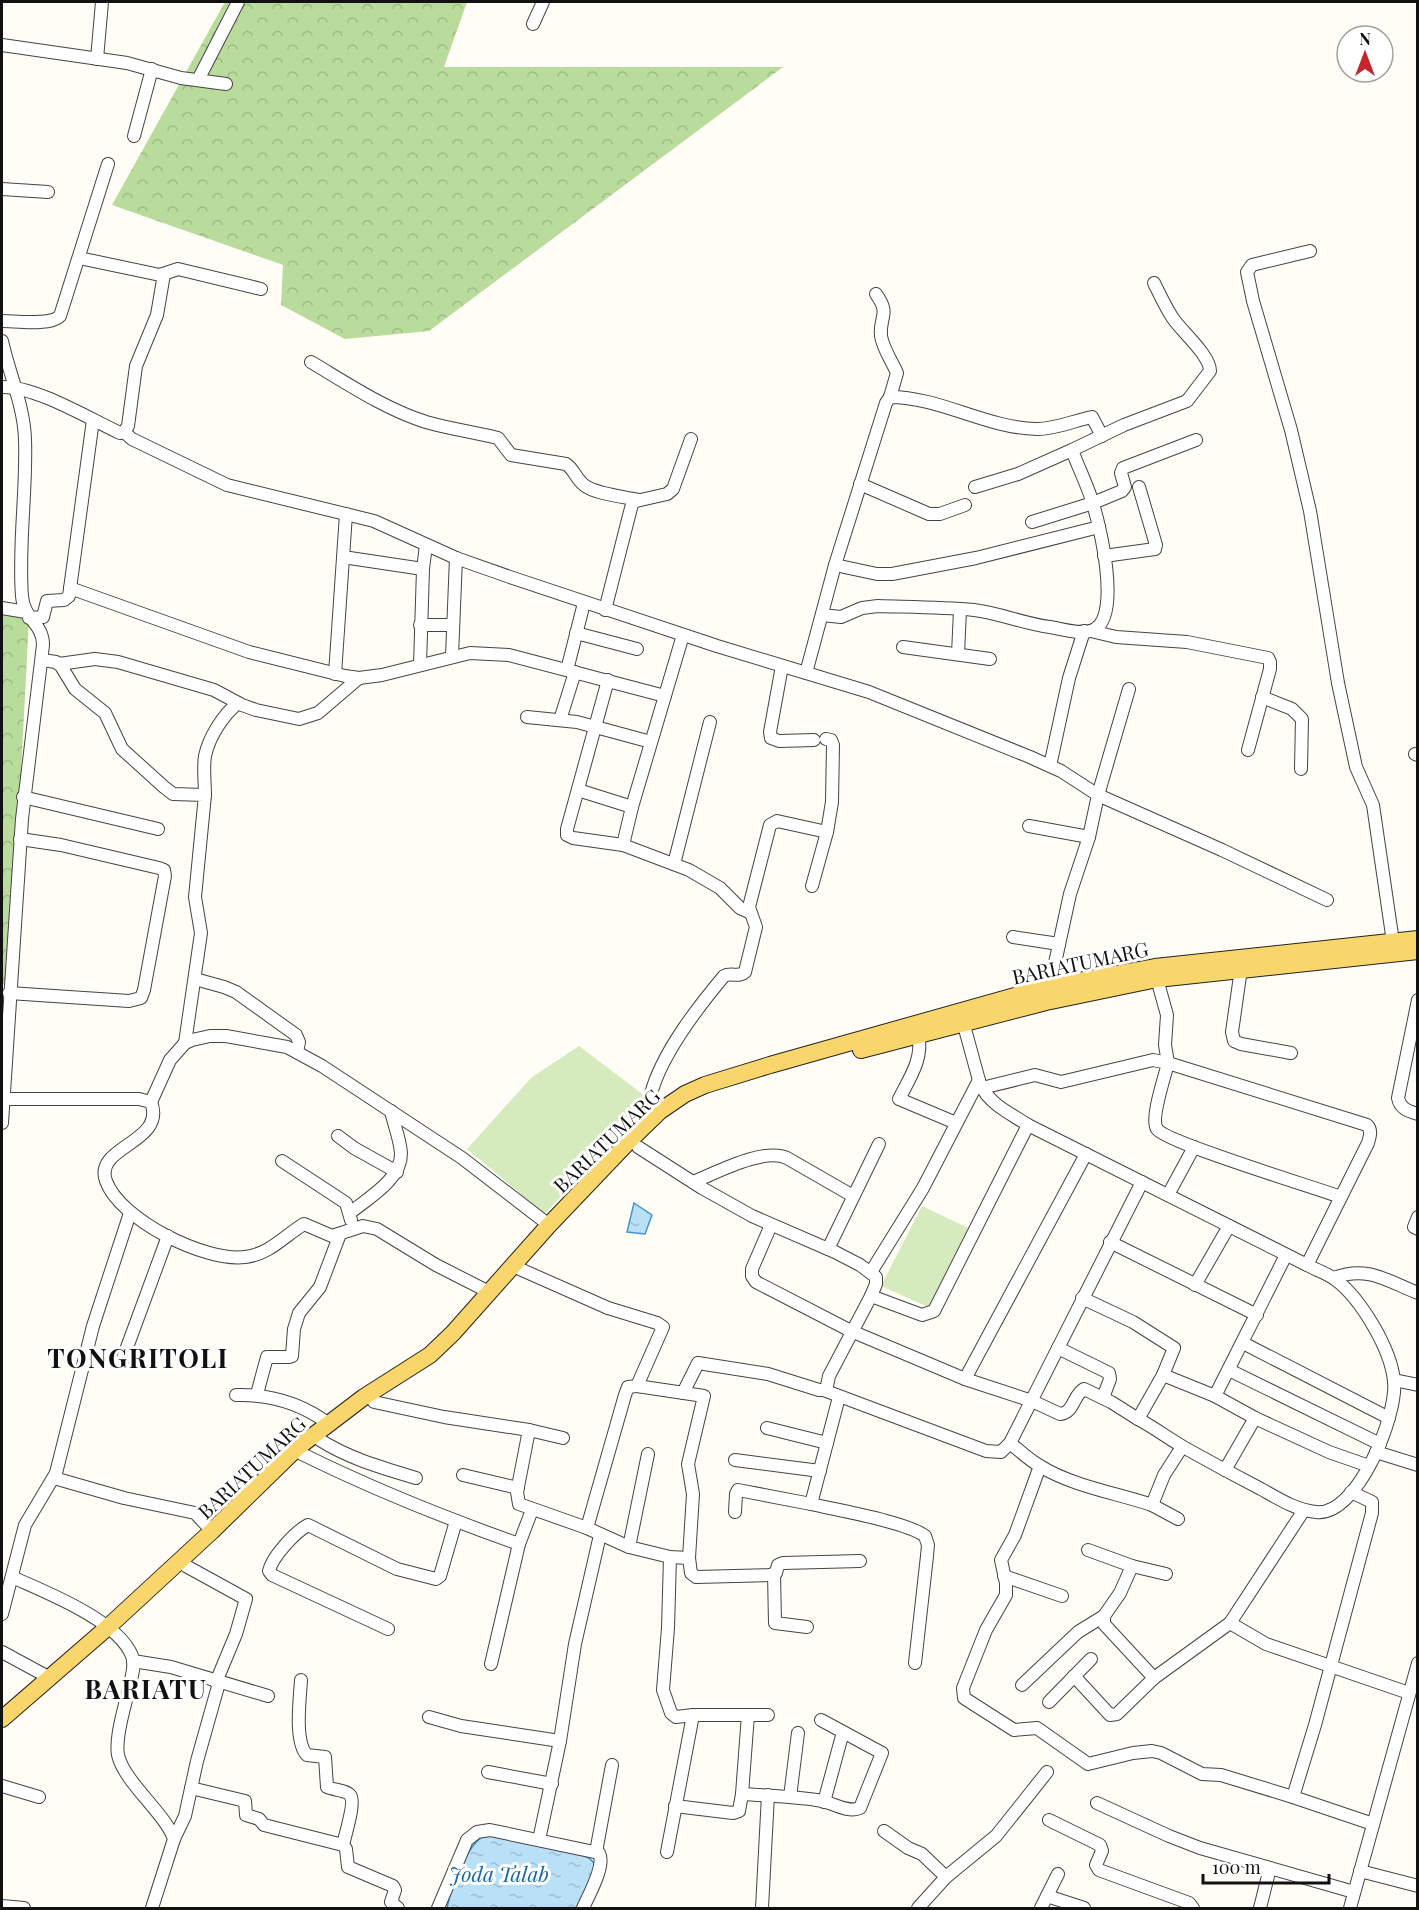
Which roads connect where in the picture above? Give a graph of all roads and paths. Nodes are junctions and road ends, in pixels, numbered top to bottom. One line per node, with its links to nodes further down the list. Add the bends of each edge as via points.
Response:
1 (102, 2): 6 (street)
2 (238, 2): 8 (street)
3 (543, 2): 4 (street)
4 (533, 24)
5 (2, 45): 6 (street)
6 (97, 59): 7 (street)
7 (153, 69): 8 (street); 10 (street)
8 (198, 80): 9 (street)
9 (226, 84)
10 (134, 136)
11 (108, 164): 15 (street)
12 (2, 189): 13 (street)
13 (48, 192)
14 (1310, 251): 101 (street, via 1252,265 1247,272 1310,511 1356,767 1373,805)
15 (79, 258): 16 (street); 20 (street, via 57,319)
16 (164, 274): 18 (street, via 178,269); 26 (street, via 157,315 136,366)
17 (1154, 283): 27 (street, via 1169,312 1210,365 1210,371 1187,401)
18 (261, 289)
19 (876, 294): 24 (street, via 884,307 882,339 897,373)
20 (2, 321)
21 (2, 340): 23 (street)
22 (311, 362): 34 (street, via 407,415 449,429 498,438 511,455 566,464 589,488)
23 (8, 387): 25 (street); 51 (street, via 25,438 21,564)
24 (890, 397): 27 (street, via 1030,429 1092,417); 31 (street)
25 (93, 420): 26 (street); 46 (street)
26 (124, 432): 37 (street, via 227,485)
27 (1102, 436): 30 (street)
28 (691, 440): 34 (street, via 673,489 668,494)
29 (1196, 440): 35 (street, via 1123,468 1122,491)
30 (1072, 450): 32 (street, via 1018,474); 35 (street)
31 (860, 484): 36 (street, via 929,514); 44 (street)
32 (975, 487)
33 (1139, 487): 41 (street, via 1155,549)
34 (639, 500): 49 (street, via 630,507)
35 (1093, 503): 38 (street); 39 (street)
36 (964, 505)
37 (346, 514): 40 (street, via 381,523); 42 (street)
38 (1032, 522)
39 (1099, 527): 41 (street); 44 (street, via 892,574)
40 (426, 545): 43 (street); 45 (street)
41 (1104, 556): 55 (street, via 1108,602 1098,627)
42 (343, 557): 45 (street); 69 (street)
43 (456, 558): 47 (street); 54 (street)
44 (835, 565): 52 (street)
45 (423, 569): 53 (street)
46 (70, 588): 51 (street, via 67,599 47,601 43,617); 69 (street, via 249,652)
47 (584, 603): 49 (street); 56 (street)
48 (2, 608): 51 (street)
49 (605, 610): 57 (street)
50 (960, 610): 52 (street, via 878,606 841,617); 55 (street); 60 (street)
51 (27, 615): 63 (street, via 43,636)
52 (822, 615): 68 (street)
53 (420, 625): 54 (street); 65 (street)
54 (453, 625): 61 (street)
55 (1087, 631): 74 (street, via 1187,642 1266,657 1270,665); 82 (street, via 1069,678)
56 (576, 633): 59 (street); 67 (street)
57 (683, 635): 66 (street); 73 (street)
58 (903, 647): 60 (street)
59 (637, 649)
60 (958, 654): 62 (street)
61 (452, 656): 65 (street); 67 (street, via 499,654)
62 (990, 658)
63 (42, 660): 64 (street); 87 (street)
64 (59, 664): 75 (street, via 95,659 118,662 214,690); 85 (street, via 75,688 105,713 127,754 173,794)
65 (420, 665): 70 (street)
66 (782, 666): 68 (street); 91 (street, via 771,738 831,740 834,782)
67 (571, 671): 71 (street); 77 (street)
68 (806, 673): 82 (street, via 869,692)
69 (335, 674): 70 (street)
70 (359, 678): 75 (street, via 324,709 305,718 273,715)
71 (608, 680): 73 (street); 79 (street)
72 (1129, 689): 86 (street)
73 (665, 696): 80 (street)
74 (1262, 697): 81 (street); 83 (street, via 1300,715)
75 (238, 703): 85 (street, via 226,713 211,739 205,757)
76 (527, 717): 77 (street)
77 (560, 720): 79 (street)
78 (710, 722): 95 (street)
79 (595, 727): 80 (street); 84 (street)
80 (651, 742): 88 (street)
81 (1248, 750)
82 (1050, 766): 86 (street)
83 (1301, 769)
84 (578, 790): 88 (street); 94 (street, via 567,835)
85 (205, 795): 105 (street, via 195,897 201,933)
86 (1098, 795): 92 (street); 97 (street)
87 (24, 797): 90 (street); 93 (street)
88 (632, 807): 94 (street)
89 (1029, 826): 92 (street)
90 (158, 829)
91 (827, 832): 96 (street); 98 (street, via 772,823)
92 (1089, 837): 102 (street)
93 (20, 839): 107 (street); 107 (street, via 154,866 162,869 165,876 141,998 129,1001)
94 (623, 845): 95 (street)
95 (674, 864): 98 (street, via 709,880)
96 (812, 886)
97 (1327, 900)
98 (749, 912): 123 (street, via 756,927 745,972 724,976 679,1038 652,1089)
99 (1014, 937): 102 (street)
100 (1418, 939): 101 (main road, BARIATUMARG)
101 (1393, 942): 108 (main road, BARIATUMARG, via 1155,967)
102 (1059, 944): 108 (street)
103 (1418, 951): 104 (main road, BARIATUMARG)
104 (1241, 969): 106 (main road, BARIATUMARG); 114 (street, via 1234,1041)
105 (195, 979): 112 (street); 113 (street, via 236,992 296,1035)
106 (1157, 979): 108 (main road, BARIATUMARG); 116 (street, via 1167,1015)
107 (7, 987): 115 (street)
108 (1051, 994): 110 (main road, BARIATUMARG)
109 (1418, 1000): 121 (street, via 1398,1098 1406,1110)
110 (962, 1017): 111 (main road, BARIATUMARG); 117 (street)
111 (909, 1033): 123 (main road, BARIATUMARG, via 705,1085 671,1103); 124 (street, via 921,1046 920,1056 899,1099); 128 (main road, BARIATUMARG, via 701,1097 682,1107)
112 (185, 1043): 113 (street, via 201,1037 226,1036); 119 (street, via 167,1066)
113 (297, 1052): 120 (street)
114 (1291, 1053)
115 (3, 1063): 118 (street)
116 (1168, 1063): 117 (street, via 1153,1060 1061,1082 1035,1075); 129 (street, via 1154,1124 1162,1134); 137 (street, via 1367,1125 1371,1134 1368,1143)
117 (980, 1084): 124 (street); 125 (street, via 993,1102)
118 (4, 1099): 119 (street); 122 (street)
119 (151, 1102): 138 (street, via 150,1126 105,1166 105,1181)
120 (391, 1111): 132 (street, via 401,1154); 142 (street, via 462,1158)
121 (1418, 1114)
122 (2, 1123)
123 (647, 1124): 142 (main road, BARIATUMARG)
124 (956, 1124): 153 (street, via 923,1188)
125 (1028, 1125): 130 (street); 158 (street, via 934,1311 922,1314)
126 (338, 1136): 132 (street)
127 (879, 1144): 136 (street)
128 (638, 1147): 133 (street); 152 (main road, BARIATUMARG)
129 (1194, 1147): 135 (street); 137 (street)
130 (1086, 1154): 134 (street); 167 (street)
131 (282, 1161): 139 (street, via 346,1203)
132 (397, 1172): 139 (street)
133 (693, 1182): 136 (street, via 777,1154); 141 (street)
134 (1142, 1182): 135 (street); 148 (street)
135 (1168, 1195): 143 (street)
136 (853, 1196): 149 (street)
137 (1341, 1197): 151 (street)
138 (130, 1213): 147 (street); 201 (street, via 93,1326)
139 (350, 1213): 144 (street)
140 (1418, 1217): 145 (street, via 1414,1227)
141 (771, 1225): 149 (street); 161 (street, via 752,1269 753,1278)
142 (549, 1226): 152 (main road, BARIATUMARG)
143 (1229, 1226): 150 (street); 155 (street)
144 (353, 1229): 146 (street); 156 (street, via 372,1227)
145 (1418, 1229)
146 (340, 1234): 147 (street, via 328,1236 304,1224 269,1250 238,1258 218,1255); 173 (street, via 320,1287 299,1313 292,1356 267,1357)
147 (168, 1236): 164 (street)
148 (1110, 1242): 155 (street); 159 (street)
149 (828, 1249): 153 (street)
150 (1286, 1255): 151 (street); 160 (street)
151 (1307, 1265): 154 (street)
152 (517, 1268): 156 (main road, BARIATUMARG); 170 (street, via 663,1327); 179 (main road, BARIATUMARG, via 429,1366)
153 (871, 1272): 158 (street, via 876,1280)
154 (1334, 1278): 157 (street, via 1361,1272); 168 (street, via 1365,1313 1383,1347)
155 (1196, 1285): 160 (street)
156 (489, 1292): 183 (main road, BARIATUMARG, via 430,1355)
157 (1418, 1293)
158 (871, 1296): 161 (street)
159 (1082, 1298): 163 (street); 166 (street, via 1133,1322 1174,1348)
160 (1257, 1315): 162 (street)
161 (852, 1331): 167 (street); 171 (street)
162 (1243, 1343): 165 (street); 181 (street)
163 (1058, 1348): 177 (street, via 1109,1373); 178 (street)
164 (122, 1361)
165 (1229, 1370): 175 (street); 191 (street)
166 (1163, 1375): 175 (street); 182 (street)
167 (965, 1379): 178 (street)
168 (1394, 1380): 169 (street); 181 (street)
169 (1418, 1385)
170 (637, 1386): 172 (street); 212 (street, via 628,1387 625,1395)
171 (826, 1390): 172 (street, via 768,1374 698,1363); 176 (street)
172 (683, 1393): 219 (street, via 704,1396 688,1464 693,1494)
173 (257, 1394): 174 (street); 183 (street, via 307,1409)
174 (236, 1395)
175 (1215, 1396): 180 (street)
176 (839, 1397): 188 (street); 189 (street, via 992,1453 1001,1452)
177 (1103, 1398): 178 (street, via 1082,1389 1069,1411 1062,1414); 182 (street)
178 (1032, 1401): 189 (street)
179 (374, 1402): 185 (street); 187 (main road, BARIATUMARG)
180 (1255, 1418): 197 (street); 198 (street)
181 (1389, 1418): 191 (street)
182 (1138, 1419): 190 (street)
183 (329, 1424): 213 (main road, BARIATUMARG, via 297,1448)
184 (767, 1428): 188 (street)
185 (529, 1430): 186 (street); 203 (street)
186 (563, 1438)
187 (320, 1440): 192 (main road, BARIATUMARG); 202 (street, via 361,1461)
188 (827, 1443): 199 (street)
189 (1010, 1443): 196 (street)
190 (1182, 1447): 198 (street); 206 (street, via 1164,1475)
191 (1378, 1448): 195 (street); 197 (street)
192 (303, 1454): 211 (street); 221 (main road, BARIATUMARG)
193 (648, 1454): 216 (street)
194 (735, 1460): 199 (street)
195 (1418, 1465)
196 (1040, 1466): 206 (street, via 1074,1482); 225 (street, via 1001,1560)
197 (1369, 1466): 204 (street)
198 (1226, 1470): 208 (street)
199 (820, 1471): 205 (street)
200 (463, 1475): 203 (street)
201 (54, 1478): 213 (street, via 195,1513); 226 (street, via 25,1525)
202 (416, 1478)
203 (518, 1488): 207 (street, via 519,1504)
204 (1351, 1492): 208 (street, via 1337,1508 1318,1513); 240 (street, via 1372,1502 1373,1508)
205 (811, 1504): 209 (street, via 738,1490); 237 (street, via 925,1536 928,1545)
206 (1152, 1505): 210 (street)
207 (532, 1510): 212 (street); 215 (street)
208 (1304, 1510): 230 (street)
209 (735, 1512)
210 (1178, 1519)
211 (456, 1521): 215 (street); 232 (street, via 436,1579 397,1569 308,1526 284,1546 270,1566 272,1575)
212 (587, 1528): 214 (street)
213 (212, 1531): 233 (main road, BARIATUMARG)
214 (600, 1535): 216 (street); 259 (street, via 575,1644)
215 (519, 1544): 239 (street)
216 (629, 1547): 218 (street)
217 (1089, 1550): 222 (street)
218 (670, 1557): 219 (street); 250 (street, via 663,1690 672,1716)
219 (689, 1558): 223 (street, via 691,1573 696,1577)
220 (860, 1561): 223 (street, via 780,1563)
221 (186, 1566): 233 (main road, BARIATUMARG); 245 (street, via 246,1599)
222 (1132, 1566): 224 (street); 229 (street)
223 (774, 1574): 231 (street, via 775,1623)
224 (1166, 1574)
225 (1004, 1576): 227 (street); 270 (street, via 1006,1595 986,1630 963,1688 968,1701 1014,1730 1037,1728 1088,1764 1152,1751 1202,1774 1221,1775)
226 (12, 1577): 228 (street); 233 (street, via 69,1603)
227 (1062, 1596)
228 (2, 1614)
229 (1104, 1616): 243 (street, via 1105,1627); 246 (street, via 1078,1632)
230 (1230, 1623): 240 (street, via 1266,1644); 243 (street)
231 (807, 1627)
232 (388, 1629)
233 (111, 1630): 236 (street); 242 (main road, BARIATUMARG); 256 (main road, BARIATUMARG)
234 (2, 1652): 242 (street)
235 (1091, 1659): 241 (street)
236 (133, 1661): 245 (street); 277 (street, via 118,1755)
237 (915, 1663)
238 (1418, 1663): 247 (street)
239 (491, 1664)
240 (1330, 1667): 247 (street); 270 (street)
241 (1074, 1676): 243 (street, via 1112,1716); 249 (street)
242 (50, 1678): 254 (main road, BARIATUMARG)
243 (1154, 1678)
244 (301, 1680): 279 (street, via 303,1750 307,1755 325,1757 327,1787 352,1798)
245 (218, 1682): 248 (street); 265 (street)
246 (1022, 1685)
247 (1409, 1693): 275 (street)
248 (268, 1696)
249 (1049, 1702)
250 (693, 1715): 251 (street); 273 (street)
251 (748, 1715): 252 (street); 266 (street)
252 (768, 1715)
253 (429, 1717): 259 (street, via 461,1726)
254 (2, 1719)
255 (821, 1720): 257 (street)
256 (2, 1731)
257 (843, 1732): 271 (street); 271 (street, via 881,1751 882,1756 858,1809)
258 (798, 1733): 269 (street)
259 (560, 1741): 263 (street)
260 (612, 1765): 280 (street)
261 (488, 1772): 263 (street)
262 (1047, 1772): 285 (street, via 996,1836)
263 (552, 1784): 278 (street)
264 (2, 1786): 268 (street)
265 (191, 1788): 277 (street, via 185,1816); 279 (street, via 245,1801 246,1815 264,1825)
266 (742, 1794): 267 (street); 273 (street, via 736,1812)
267 (768, 1795): 269 (street); 295 (street)
268 (39, 1797)
269 (790, 1797): 271 (street)
270 (1293, 1797): 275 (street)
271 (824, 1802)
272 (1097, 1803): 282 (street, via 1189,1844)
273 (675, 1806): 281 (street)
274 (1049, 1820): 299 (street, via 1100,1845 1096,1865 1099,1870 1189,1903)
275 (1373, 1824): 283 (street)
276 (884, 1831): 285 (street, via 922,1854)
277 (174, 1839): 291 (street)
278 (539, 1840): 280 (street); 293 (street, via 490,1830 472,1835)
279 (343, 1845): 292 (street, via 349,1868 393,1886 392,1904)
280 (596, 1852): 294 (street, via 601,1855 601,1864)
281 (667, 1852)
282 (1270, 1868): 287 (street); 300 (street)
283 (1360, 1871): 286 (street); 287 (street)
284 (1058, 1874): 288 (street)
285 (946, 1877): 296 (street)
286 (1418, 1886)
287 (1354, 1892): 301 (street)
288 (1047, 1896): 297 (street); 298 (street)
289 (2, 1906): 290 (street)
290 (24, 1908)
291 (152, 1908)
292 (398, 1908)
293 (438, 1908)
294 (583, 1908)
295 (762, 1908)
296 (918, 1908)
297 (1041, 1908)
298 (1084, 1908)
299 (1193, 1908)
300 (1260, 1908)
301 (1350, 1908)

